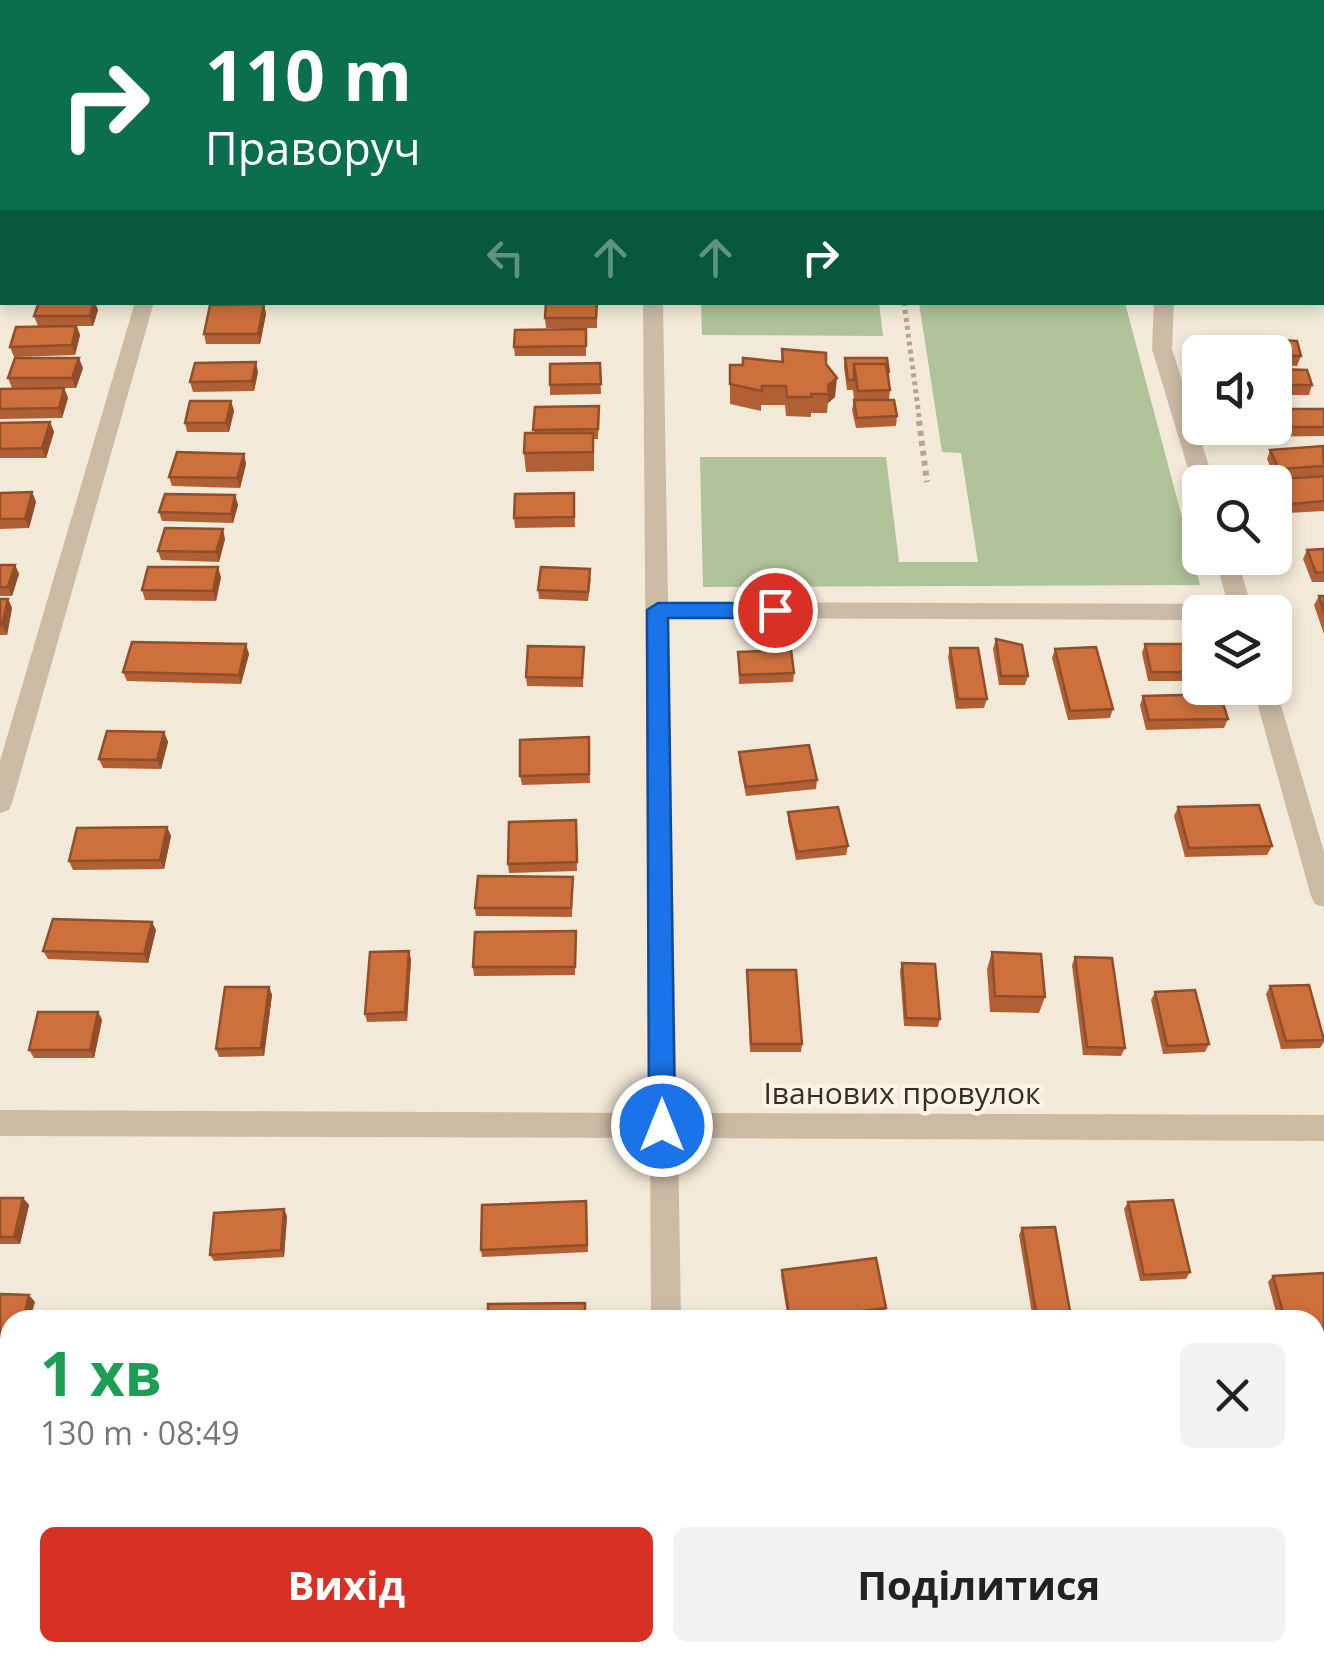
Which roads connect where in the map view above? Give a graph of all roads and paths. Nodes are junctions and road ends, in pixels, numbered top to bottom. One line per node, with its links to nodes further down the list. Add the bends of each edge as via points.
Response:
1 (144, 305): 10 (street)
2 (653, 305): 7 (street)
3 (904, 305): 6 (path)
4 (1164, 305): 5 (street, via 1162,349)
5 (1198, 465)
6 (927, 482)
7 (658, 610): 8 (street); 13 (street)
8 (1182, 612)
9 (1269, 705): 11 (street)
10 (0, 803)
11 (1324, 896)
12 (0, 1123): 13 (street, Іванових провулок)
13 (662, 1126): 14 (street, Іванових провулок); 15 (street)
14 (1324, 1128)
15 (666, 1310)

